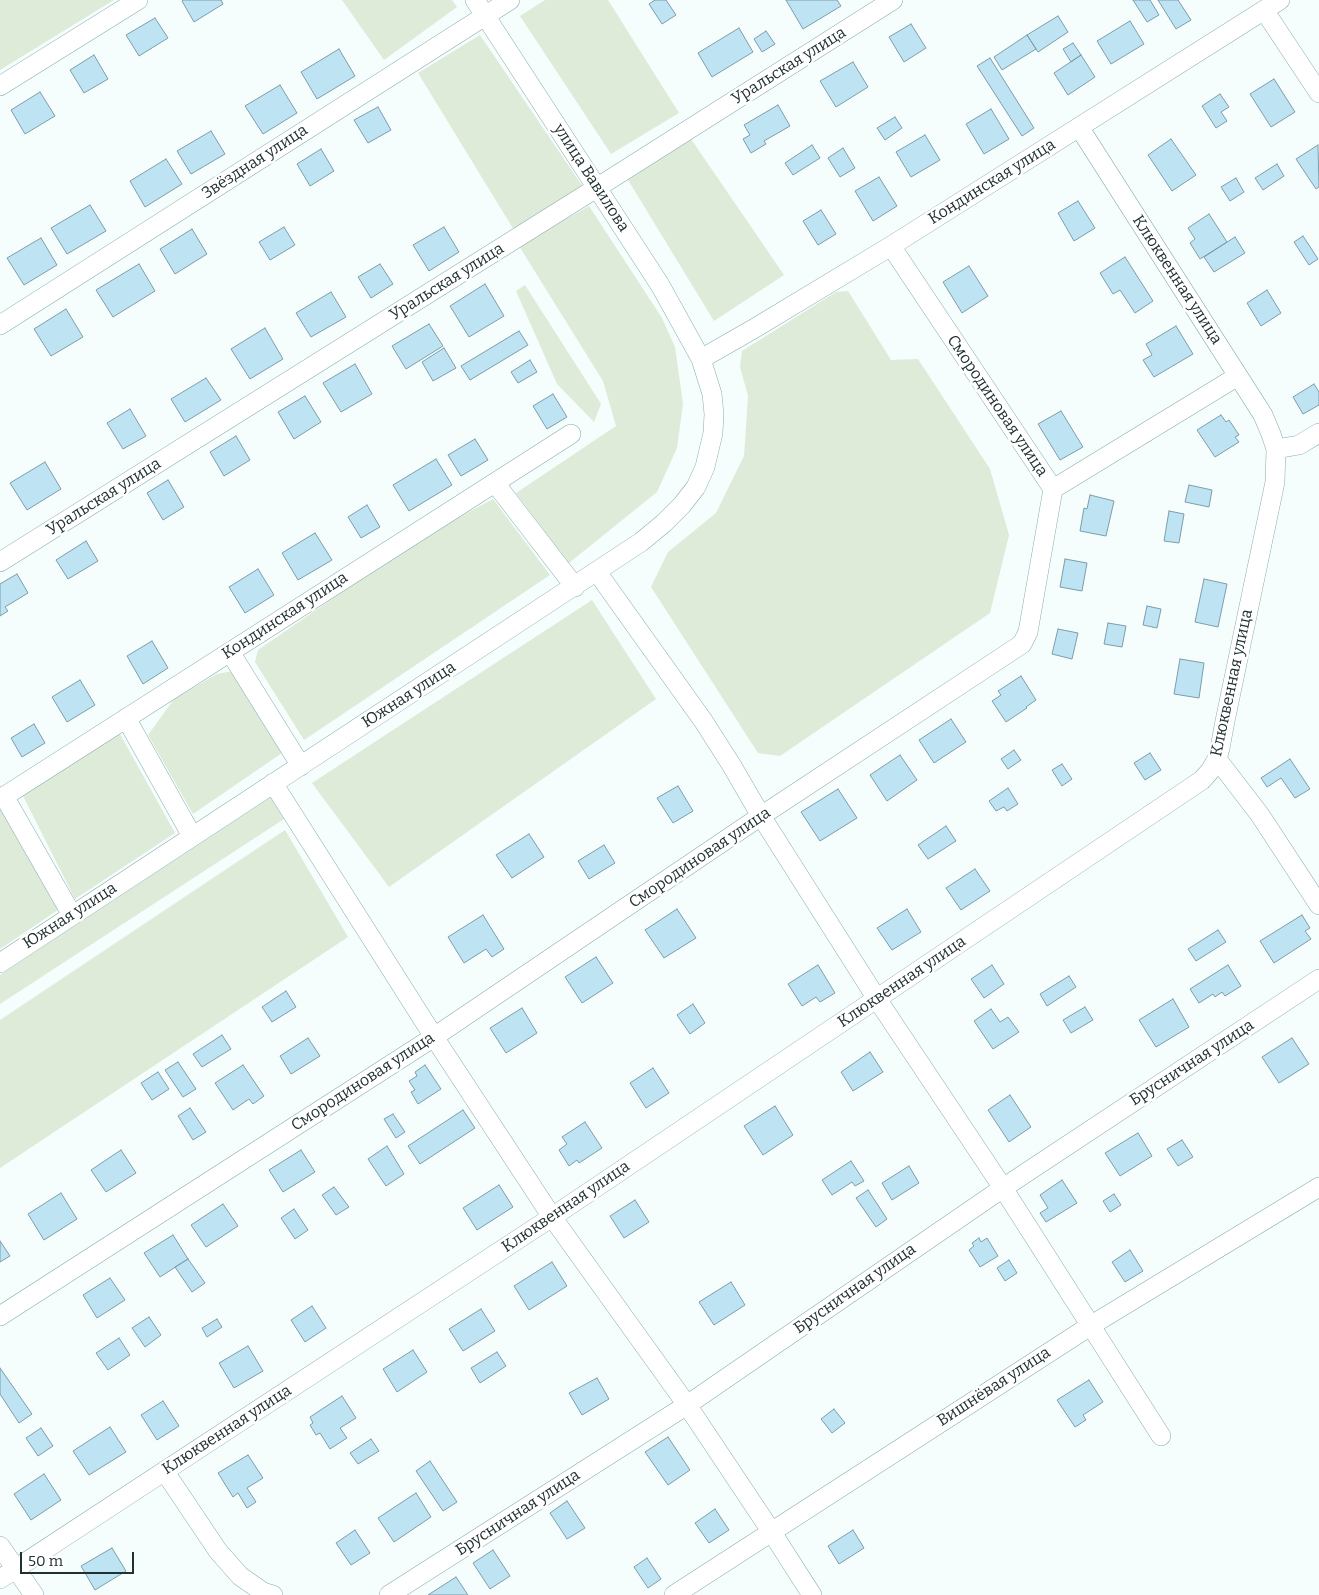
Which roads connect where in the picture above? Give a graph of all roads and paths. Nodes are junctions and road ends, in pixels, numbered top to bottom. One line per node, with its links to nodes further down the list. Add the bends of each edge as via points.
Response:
1 (138, 0): 6 (street)
2 (510, 0): 5 (street, Звёздная улица)
3 (893, 0): 9 (street, Уральская улица)
4 (1272, 5): 7 (street); 8 (street, Кондинская улица)
5 (480, 8): 9 (street, улица Вавилова); 11 (street, Звёздная улица)
6 (0, 86)
7 (1319, 93)
8 (1079, 127): 10 (street, Кондинская улица); 13 (street, Клюквенная улица)
9 (598, 187): 12 (street, улица Вавилова, via 660,285); 19 (street, Уральская улица)
10 (891, 246): 12 (street, Кондинская улица); 18 (street, Смородиновая улица)
11 (0, 325)
12 (701, 359): 20 (street, Южная улица, via 712,394 714,414 705,467 696,487 664,523)
13 (1238, 376): 16 (street, Клюквенная улица, via 1262,415); 18 (street)
14 (1319, 433): 16 (street, via 1299,445)
15 (571, 434): 17 (street, Кондинская улица)
16 (1276, 449): 24 (street, Клюквенная улица, via 1275,482)
17 (495, 482): 21 (street); 22 (street, Кондинская улица)
18 (1053, 489): 28 (street, Смородиновая улица, via 1028,632 1022,644)
19 (0, 562)
20 (597, 572): 21 (street, Южная улица); 28 (street, via 704,722)
21 (575, 587): 25 (street, Южная улица)
22 (230, 652): 23 (street, Кондинская улица); 25 (street)
23 (126, 718): 27 (street, Кондинская улица); 29 (street)
24 (1217, 759): 30 (street, via 1260,815); 34 (street, Клюквенная улица, via 1202,780)
25 (301, 766): 26 (street, Южная улица)
26 (273, 784): 29 (street, Южная улица); 35 (street)
27 (2, 797): 31 (street)
28 (761, 816): 34 (street); 35 (street, Смородиновая улица)
29 (192, 836): 31 (street, Южная улица)
30 (1319, 905)
31 (72, 915): 32 (street, Южная улица)
32 (0, 963)
33 (1319, 979): 37 (street, Брусничная улица)
34 (878, 999): 37 (street); 38 (street, Клюквенная улица)
35 (434, 1037): 38 (street); 39 (street, Смородиновая улица)
36 (1319, 1187): 40 (street, Вишнёвая улица)
37 (1003, 1188): 40 (street); 41 (street, Брусничная улица)
38 (552, 1217): 41 (street); 43 (street, Клюквенная улица)
39 (0, 1316)
40 (1090, 1326): 42 (street); 44 (street, Вишнёвая улица)
41 (687, 1405): 44 (street); 49 (street, Брусничная улица)
42 (1161, 1436)
43 (165, 1472): 46 (street, Клюквенная улица); 48 (street, via 218,1551 240,1576)
44 (771, 1531): 50 (street, Вишнёвая улица); 51 (street)
45 (0, 1546): 46 (street)
46 (8, 1574): 47 (street)
47 (34, 1595)
48 (273, 1595)
49 (389, 1595)
50 (674, 1595)
51 (812, 1595)

